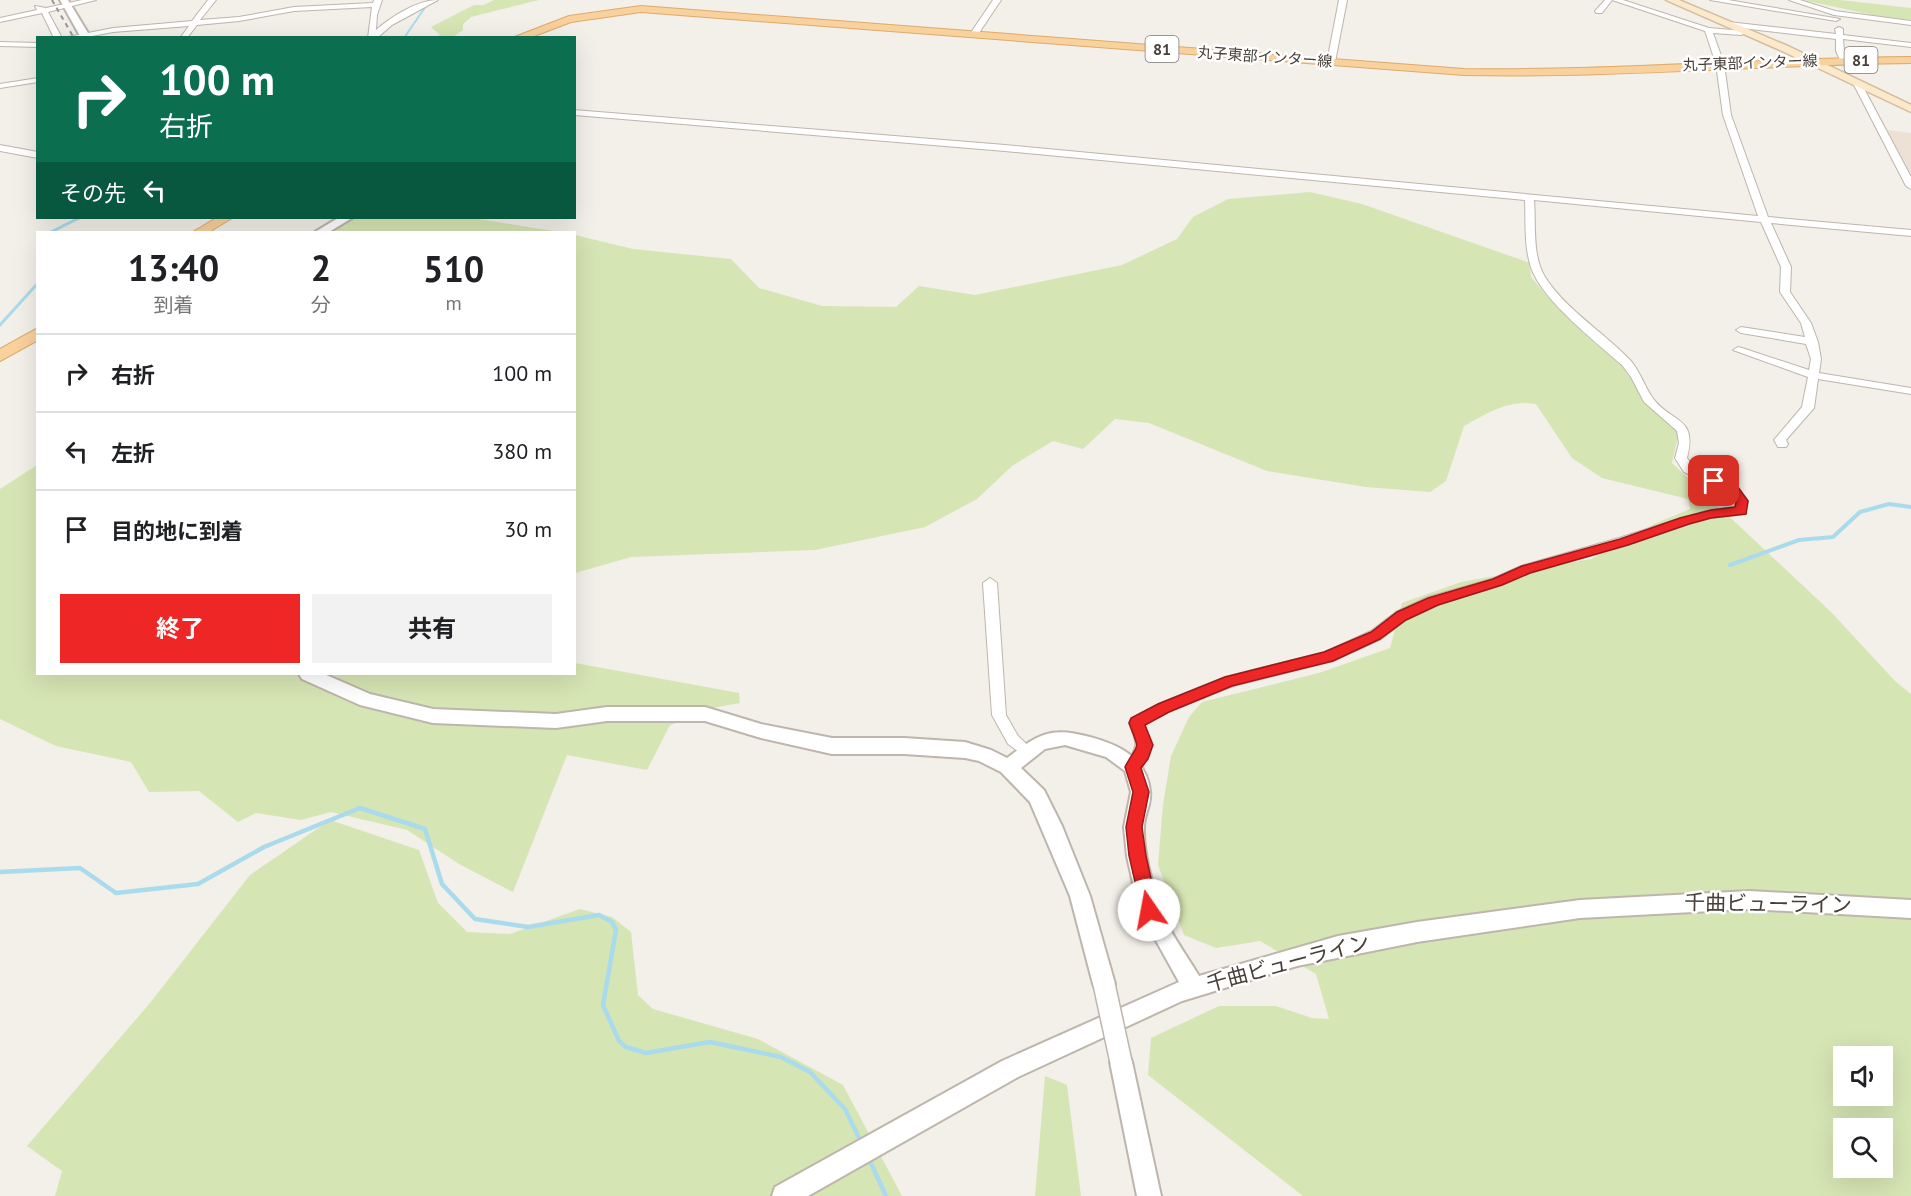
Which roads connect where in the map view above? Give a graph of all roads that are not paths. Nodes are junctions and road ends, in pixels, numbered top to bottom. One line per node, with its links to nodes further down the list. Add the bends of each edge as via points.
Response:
1 (92, 0): 11 (street)
2 (212, 0): 18 (street)
3 (434, 0): 28 (street, via 389,23)
4 (997, 0): 23 (street)
5 (1343, 0): 37 (street)
6 (1609, 0): 14 (street)
7 (1616, 0): 21 (street)
8 (1671, 0): 20 (main road)
9 (1714, 0): 16 (street)
10 (1793, 0): 16 (street)
11 (66, 3): 13 (street); 25 (street)
12 (377, 3): 18 (street); 27 (street)
13 (42, 6): 15 (street); 17 (street); 24 (street)
14 (1599, 11)
15 (0, 12)
16 (1835, 16): 19 (street); 30 (street)
17 (0, 20)
18 (196, 21): 25 (street); 26 (street)
19 (1911, 23)
20 (1728, 24): 22 (main road); 30 (street)
21 (1708, 30): 22 (street); 38 (street)
22 (1746, 32): 36 (main road)
23 (974, 34): 29 (main road, 丸子東部インター線 / 81, via 641,9 568,19); 37 (main road, 丸子東部インター線 / 81)
24 (57, 36)
25 (85, 36)
26 (185, 36)
27 (372, 36)
28 (374, 36)
29 (521, 36)
30 (1840, 37): 33 (street); 34 (street, via 1838,47)
31 (0, 44): 32 (street)
32 (36, 45)
33 (1911, 45)
34 (1844, 60): 35 (main road, 丸子東部インター線 / 81); 36 (main road, 丸子東部インター線 / 81)
35 (1911, 60)
36 (1811, 61): 38 (main road, 丸子東部インター線 / 81); 40 (main road)
37 (1331, 62): 38 (main road, 丸子東部インター線 / 81, via 1501,73)
38 (1720, 64): 50 (street, via 1727,115)
39 (36, 80): 41 (street)
40 (1857, 83): 42 (main road); 46 (street)
41 (0, 86)
42 (1911, 109)
43 (576, 112): 47 (street)
44 (3, 150): 45 (street)
45 (36, 155)
46 (1911, 186)
47 (1529, 197): 50 (street); 66 (street, via 1540,280 1626,363 1648,400 1683,430 1681,458 1688,469 1734,490 1742,501 1741,511 1711,514 1526,569 1433,601 1401,616 1376,635 1328,657 1230,681 1199,693 1137,723 1145,745 1143,755)
48 (217, 219): 51 (main road)
49 (344, 219): 52 (street)
50 (1765, 221): 53 (street); 56 (street, via 1785,267 1785,292 1806,322)
51 (201, 231)
52 (323, 231)
53 (1911, 233)
54 (1742, 330): 56 (street)
55 (36, 334): 58 (main road)
56 (1813, 342): 59 (street)
57 (1738, 350): 59 (street)
58 (0, 356)
59 (1814, 375): 60 (street); 61 (street, via 1808,408 1780,440)
60 (1911, 391)
61 (1782, 444)
62 (990, 583): 64 (street, via 999,715 1013,740)
63 (310, 675): 65 (street, via 366,700 433,716 556,721 607,714 705,714 832,746 965,750)
64 (1027, 752): 65 (street); 66 (street, via 1040,743 1065,738 1112,751)
65 (1008, 767): 70 (street, bridge, via 1037,796 1080,896 1104,984)
66 (1132, 767): 68 (street, via 1141,792 1134,827 1149,910)
67 (1911, 909): 68 (street, 千曲ビューライン, via 1750,900 1580,909 1338,946)
68 (1194, 988): 69 (street, 千曲ビューライン, via 1010,1069)
69 (784, 1196)
70 (1149, 1196)

